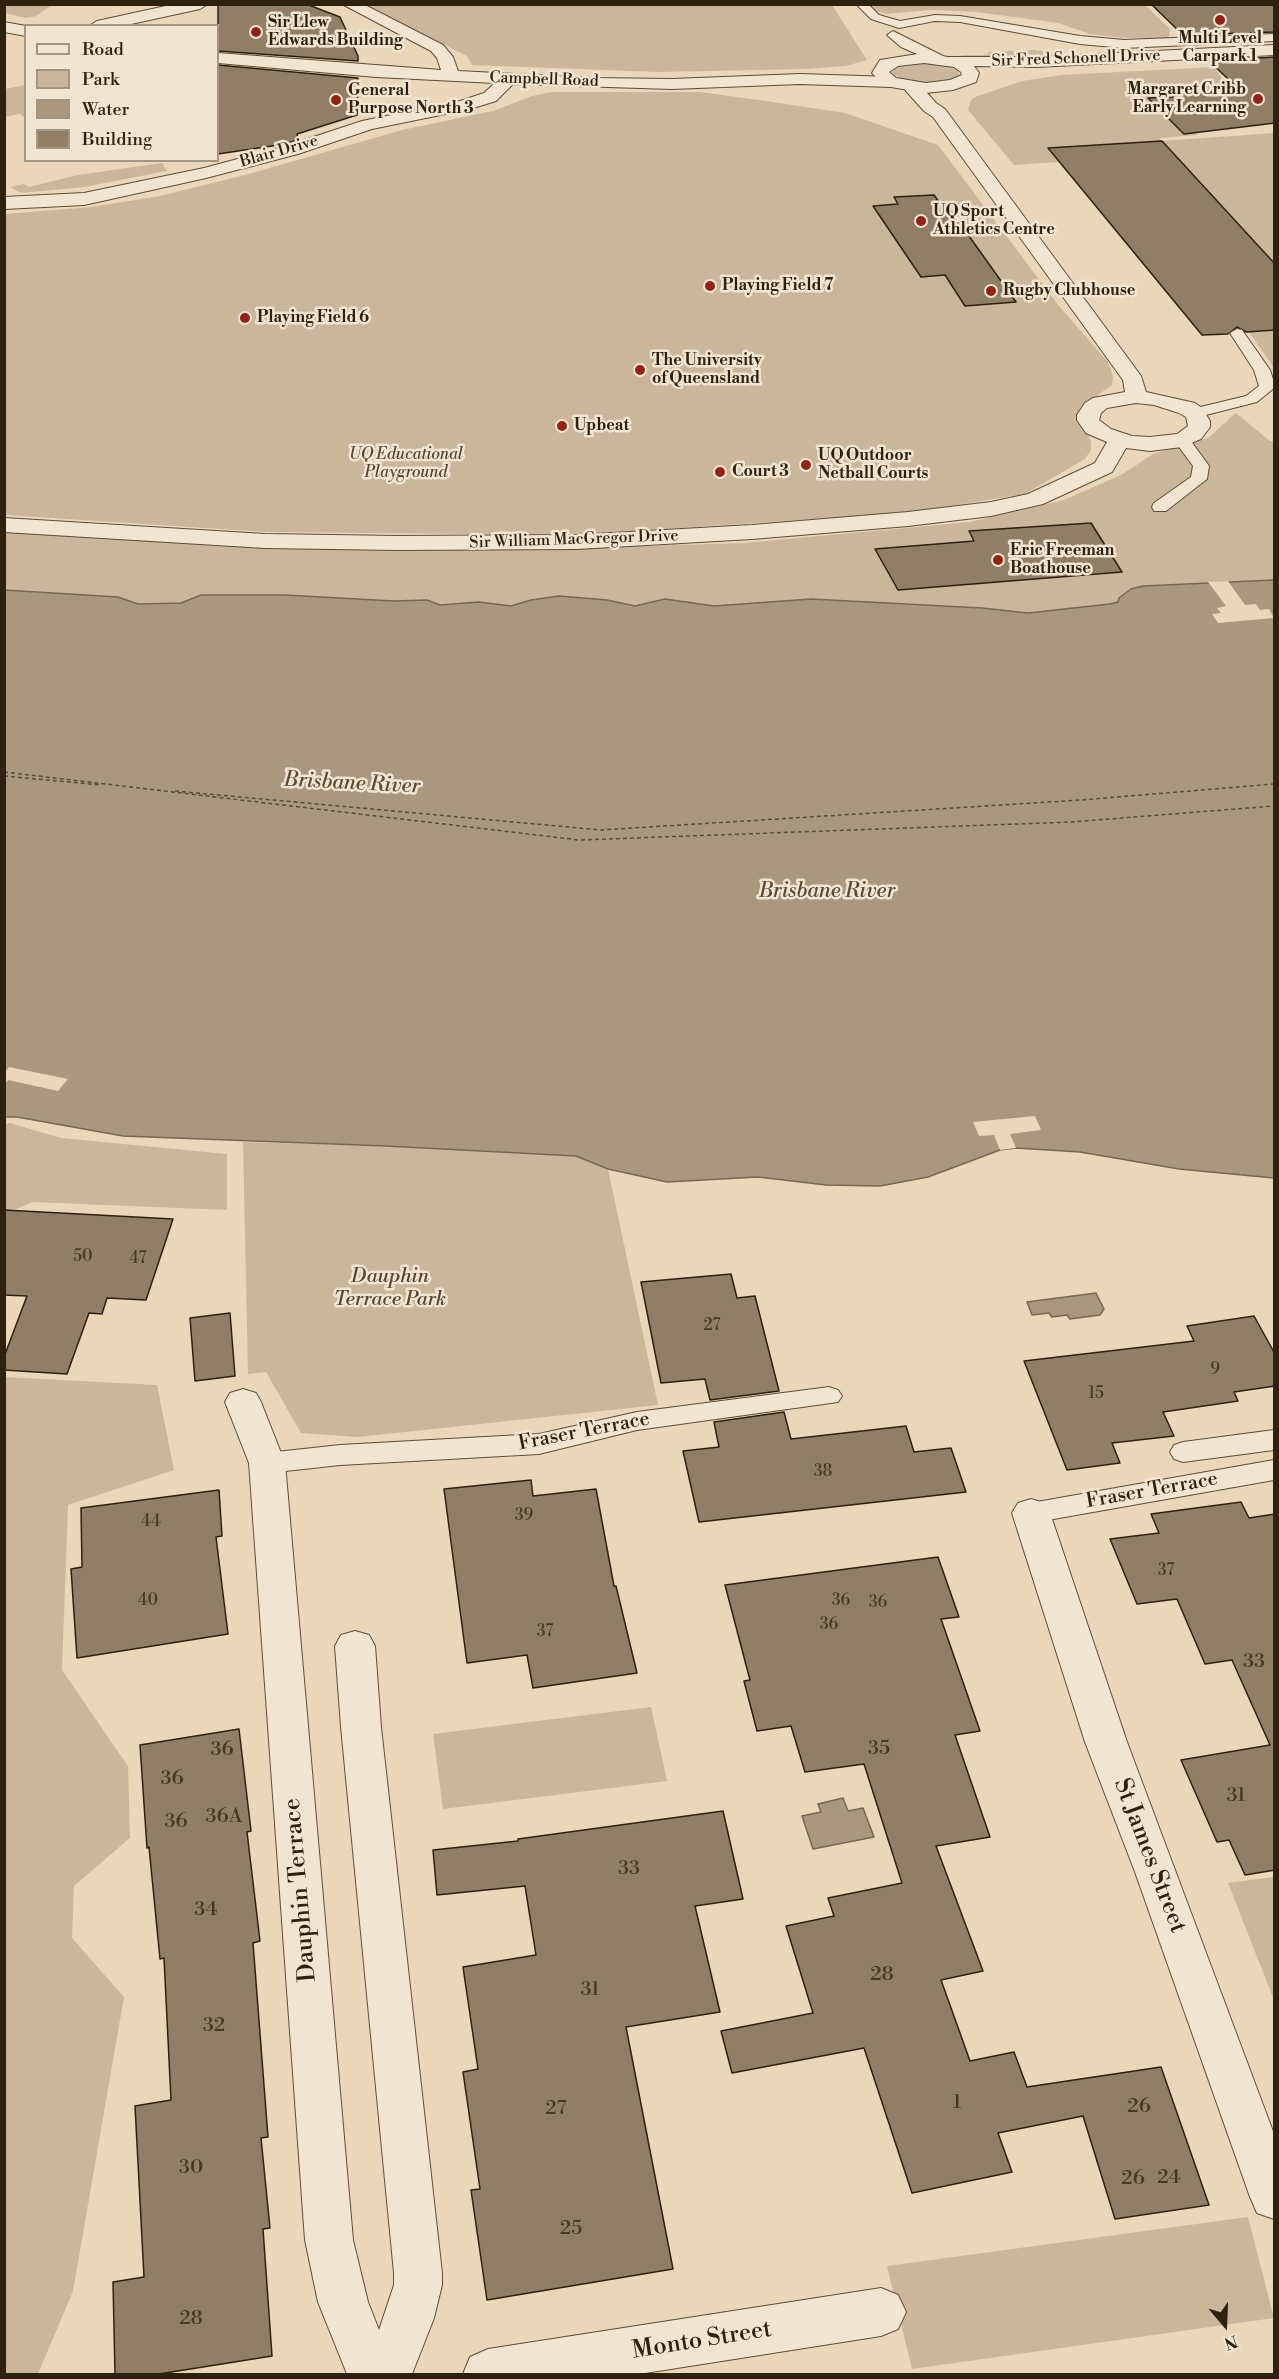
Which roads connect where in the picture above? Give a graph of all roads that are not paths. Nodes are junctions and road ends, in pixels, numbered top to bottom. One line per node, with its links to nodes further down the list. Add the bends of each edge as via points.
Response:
1 (200, 4): 4 (street)
2 (350, 4): 13 (street, via 437,48 445,57)
3 (861, 4): 6 (lane)
4 (106, 24)
5 (4, 27): 7 (street)
6 (896, 30): 8 (lane, via 935,18 1124,44); 11 (lane, via 906,44); 12 (lane, via 886,45)
7 (24, 31)
8 (1272, 40): 11 (street, Sir Fred Schonell Drive, via 1026,63)
9 (1275, 56): 14 (street, Sir Fred Schonell Drive, via 1020,70)
10 (219, 57): 13 (street, Campbell Road)
11 (944, 60): 12 (street, Sir Fred Schonell Drive); 14 (street, Sir Fred Schonell Drive, via 967,68)
12 (889, 62): 15 (street, Campbell Road, via 800,79 672,84); 17 (street, Sir Fred Schonell Drive)
13 (451, 76): 15 (street, Campbell Road)
14 (970, 78): 16 (street, Sir Fred Schonell Drive)
15 (509, 79): 19 (street, Blair Drive, via 482,100 368,125 206,173 84,198)
16 (953, 85): 17 (street, Sir Fred Schonell Drive); 18 (street, via 940,102)
17 (912, 87): 18 (street)
18 (939, 113): 21 (street, via 1134,380)
19 (4, 203)
20 (1237, 333): 22 (lane, via 1262,370 1268,383 1266,388 1251,399)
21 (1136, 397): 22 (street, via 1173,402); 23 (street, via 1101,403 1088,415 1094,428)
22 (1194, 413): 24 (street, via 1199,427)
23 (1119, 440): 24 (street, via 1150,444); 26 (street, Sir William MacGregor Drive, via 1104,467 1035,499 991,509 908,519 752,532 577,542 397,543 265,541)
24 (1182, 440): 25 (lane, via 1201,466 1199,479)
25 (1160, 507)
26 (4, 525)
27 (829, 1396): 31 (lane, Fraser Terrace, via 637,1421 539,1444)
28 (243, 1402): 31 (street, Dauphin Terrace)
29 (1275, 1440): 30 (lane, Fraser Terrace)
30 (1183, 1452)
31 (267, 1463): 37 (street, Dauphin Terrace, via 329,2240 343,2302)
32 (1275, 1470): 33 (lane, Fraser Terrace)
33 (1030, 1513): 35 (street, St James Street, via 1106,1742)
34 (355, 1646): 38 (street, via 418,2273 409,2318)
35 (1275, 2197)
36 (881, 2312): 39 (street, Monto Street)
37 (372, 2374)
38 (387, 2374)
39 (488, 2374)

